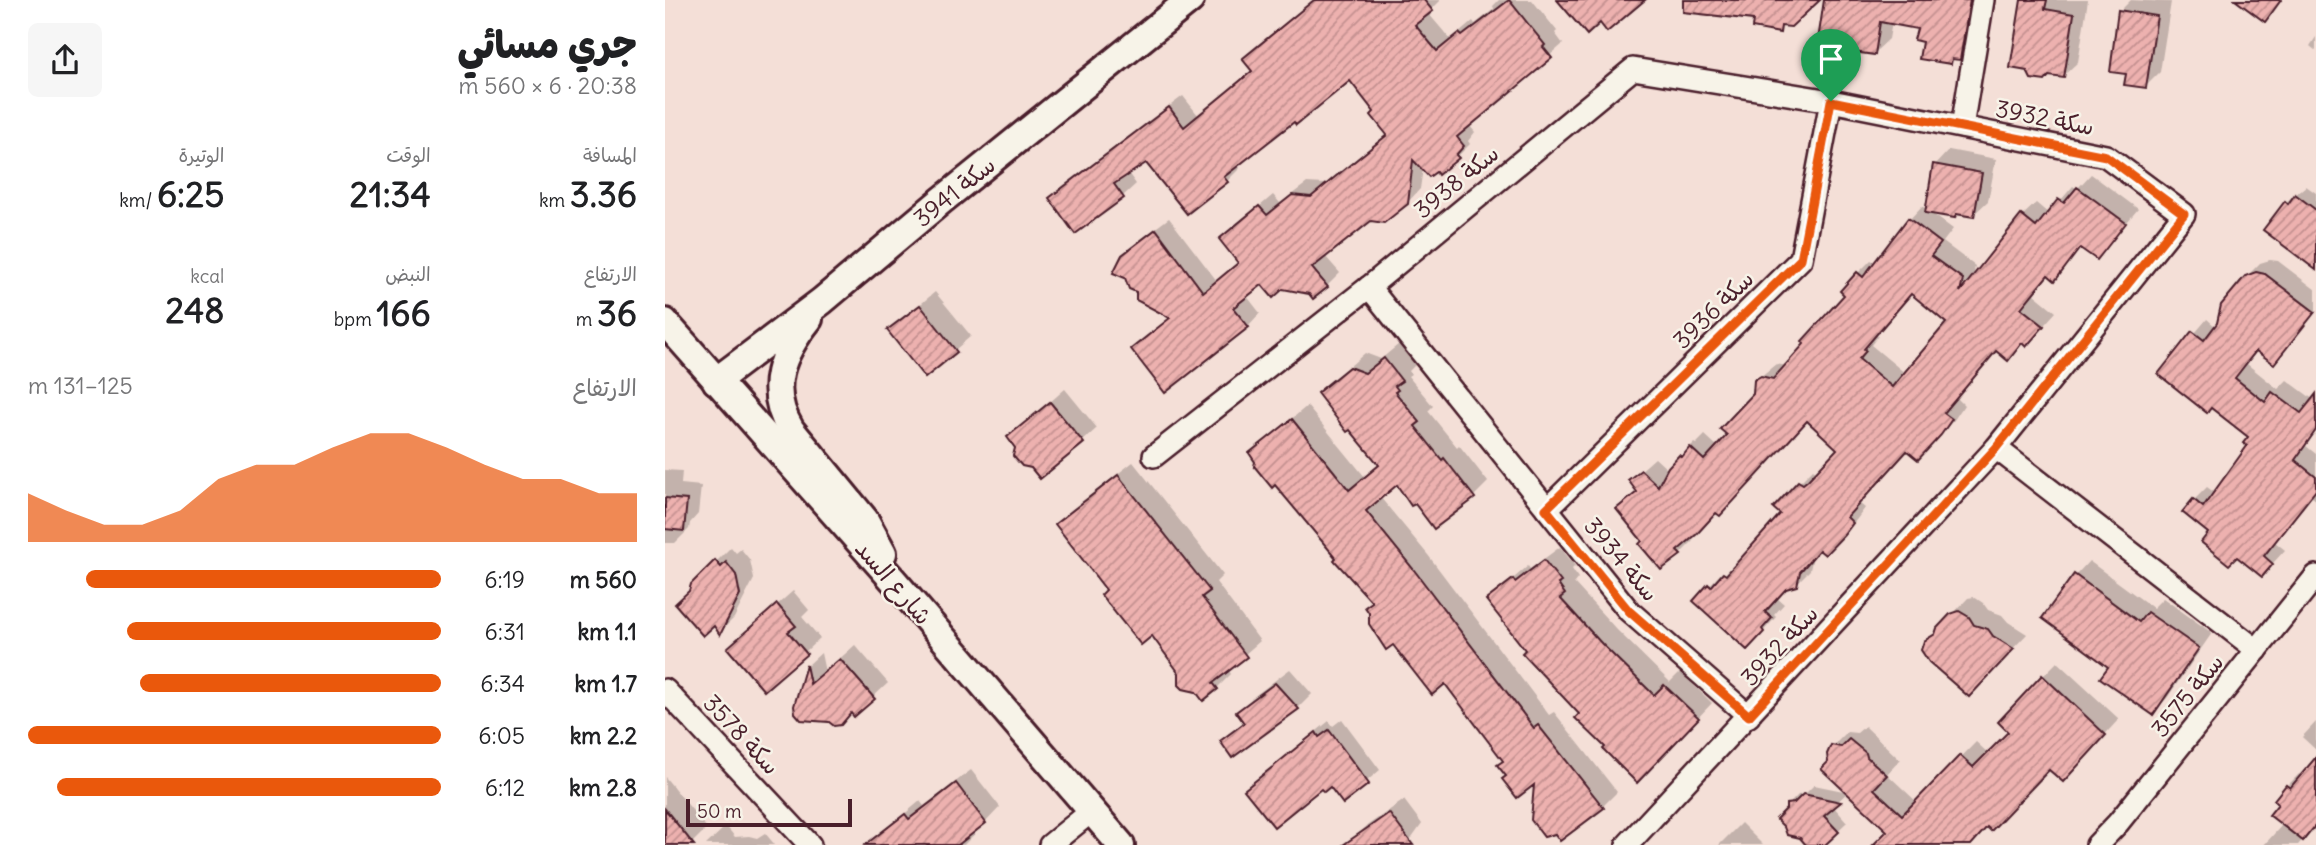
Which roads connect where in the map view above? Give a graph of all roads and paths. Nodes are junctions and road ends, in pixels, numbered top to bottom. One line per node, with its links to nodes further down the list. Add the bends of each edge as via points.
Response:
1 (1190, 0): 6 (street, سكة 3941)
2 (1983, 0): 4 (street)
3 (1831, 101): 4 (street, سكة 3932); 5 (street, سكة 3938, via 1633,69); 11 (street, سكة 3936, via 1801,259)
4 (1962, 127): 9 (street, سكة 3932, via 2106,156 2184,214)
5 (1369, 286): 10 (street, سكة 3938); 11 (street, سكة 3934)
6 (823, 301): 8 (street, سكة 3941); 13 (street, via 790,346 781,367 778,399 791,430 865,520)
7 (665, 322): 8 (street, شارع السد)
8 (716, 381): 13 (street, شارع السد)
9 (1996, 448): 14 (street); 16 (street, سكة 3932)
10 (1154, 456)
11 (1546, 509): 16 (street, سكة 3934, via 1629,611)
12 (2316, 576): 14 (street, سكة 3575)
13 (894, 581): 17 (street, شارع السد)
14 (2257, 650): 22 (street, سكة 3575)
15 (669, 702): 18 (street, سكة 3578)
16 (1749, 716): 21 (street, سكة 3932)
17 (1093, 810): 19 (street); 20 (street, شارع السد)
18 (810, 845)
19 (1050, 845)
20 (1121, 845)
21 (1627, 845)
22 (2097, 845)

